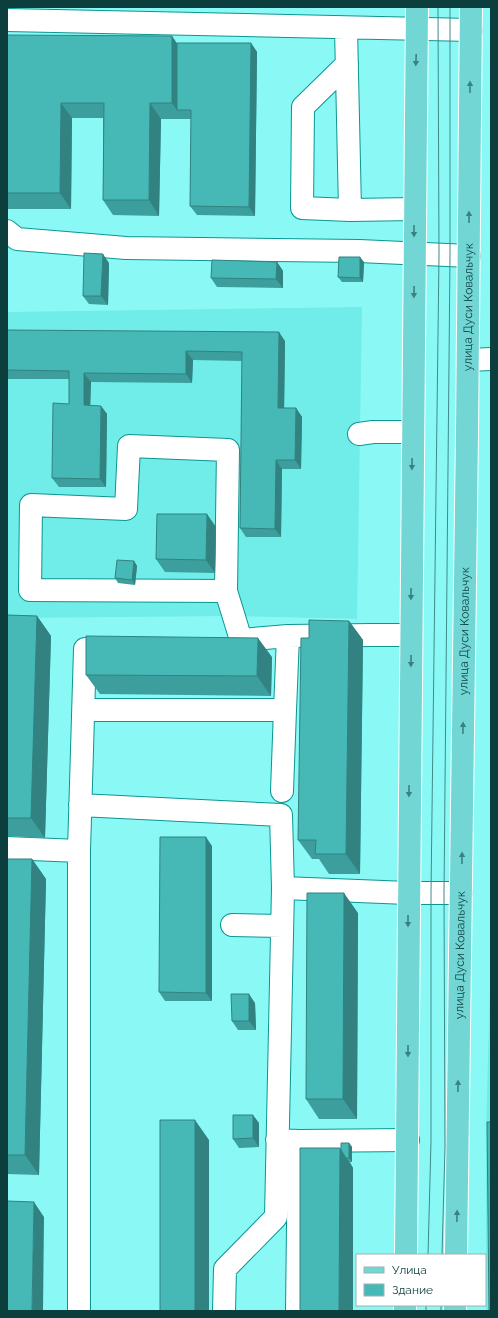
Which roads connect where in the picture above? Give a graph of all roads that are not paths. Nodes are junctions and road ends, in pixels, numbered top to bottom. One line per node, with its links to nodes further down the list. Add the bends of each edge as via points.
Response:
1 (417, 7): 5 (main road)
2 (471, 7): 6 (main road, улица Дуси Ковальчук)
3 (7, 20): 4 (street)
4 (346, 28): 5 (street); 7 (street)
5 (416, 30): 6 (street); 8 (main road, one-way to 8)
6 (471, 30): 12 (main road, улица Дуси Ковальчук, one-way to 6)
7 (347, 64): 9 (street); 9 (street, via 303,107 302,208)
8 (414, 209): 9 (street); 11 (main road, one-way to 11)
9 (350, 210)
10 (7, 231): 11 (street, via 17,240 126,248)
11 (414, 254): 12 (street); 15 (main road, one-way to 15)
12 (469, 256): 14 (main road, улица Дуси Ковальчук)
13 (491, 359): 14 (street)
14 (468, 360): 28 (main road, улица Дуси Ковальчук, one-way to 14)
15 (412, 432): 16 (street); 19 (main road, one-way to 19)
16 (360, 434)
17 (226, 591): 17 (street, via 228,450 129,446 126,509 31,505 30,590); 18 (street, via 241,640)
18 (288, 636): 19 (street); 22 (street)
19 (411, 636): 29 (main road, one-way to 29)
20 (85, 649): 21 (street)
21 (84, 710): 22 (street); 24 (street)
22 (285, 710): 23 (street)
23 (282, 791)
24 (80, 805): 26 (street); 27 (street, via 281,815)
25 (7, 848): 26 (street)
26 (79, 851): 37 (street)
27 (283, 888): 29 (street); 31 (street)
28 (461, 893): 29 (street); 36 (main road, улица Дуси Ковальчук, one-way to 28)
29 (408, 894): 33 (main road, one-way to 33)
30 (232, 925): 31 (street)
31 (282, 926): 32 (street)
32 (277, 1140): 34 (street); 38 (street, via 276,1217 225,1269)
33 (408, 1140): 34 (street); 35 (main road)
34 (299, 1141): 39 (street)
35 (406, 1254)
36 (456, 1254)
37 (79, 1311)
38 (224, 1311)
39 (297, 1311)

